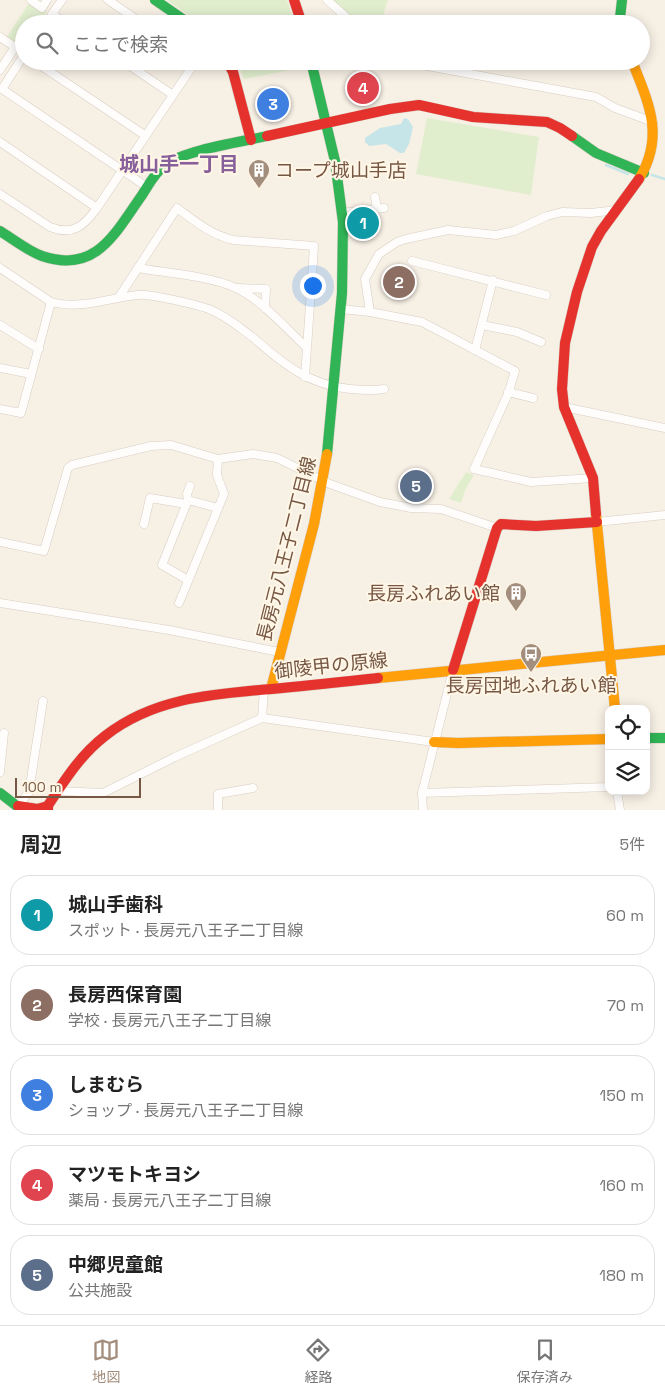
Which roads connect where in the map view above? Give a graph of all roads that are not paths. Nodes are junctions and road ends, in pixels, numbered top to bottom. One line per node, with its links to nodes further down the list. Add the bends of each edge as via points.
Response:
1 (31, 0): 2 (street, via 42,8)
2 (47, 0)
3 (62, 0): 9 (street)
4 (108, 0): 10 (street)
5 (155, 0): 11 (street)
6 (294, 0): 12 (street)
7 (327, 0): 13 (street)
8 (622, 0): 14 (street)
9 (54, 15)
10 (130, 15)
11 (177, 15)
12 (299, 15)
13 (344, 15)
14 (620, 15)
15 (0, 37): 17 (street, via 15,47)
16 (15, 69): 32 (street, via 2,89)
17 (0, 70)
18 (47, 70): 29 (street)
19 (136, 70): 25 (street)
20 (190, 70): 25 (street)
21 (232, 70): 30 (street)
22 (313, 70): 27 (street, 長房元八王子二丁目線)
23 (450, 70): 26 (street, via 596,96 616,108)
24 (635, 70): 26 (street)
25 (173, 95): 29 (street)
26 (653, 122): 28 (street); 33 (street, via 655,136)
27 (326, 124): 30 (street); 33 (street, via 390,108 419,105 473,117 547,122 596,153); 39 (street, 長房元八王子二丁目線, via 338,175)
28 (665, 126)
29 (146, 136): 32 (street)
30 (251, 140): 34 (street, via 181,157 165,165)
31 (0, 142): 37 (street)
32 (122, 171): 34 (street); 37 (street)
33 (644, 173): 38 (street)
34 (147, 187): 40 (street, via 112,239 86,258 46,258)
35 (0, 194): 37 (street, via 58,230 83,225)
36 (376, 197): 39 (street, via 380,209)
37 (97, 208)
38 (617, 210): 51 (street, via 562,212 496,235 448,230 397,242 379,254 365,279); 65 (street, via 600,232 581,275 561,367)
39 (341, 213): 50 (street, 長房元八王子二丁目線)
40 (0, 230)
41 (412, 260): 44 (street)
42 (0, 268): 48 (street)
43 (138, 268): 45 (street); 47 (street); 55 (street, via 176,208 214,234 234,240 314,246)
44 (493, 280): 46 (street); 53 (street)
45 (237, 288): 49 (street); 49 (street, via 266,289)
46 (546, 295)
47 (119, 298): 48 (street, via 74,306); 60 (street, via 140,294 208,308 227,316)
48 (51, 302): 56 (street)
49 (265, 308): 55 (street)
50 (342, 309): 51 (street); 61 (street, 長房元八王子二丁目線)
51 (370, 312): 57 (street, via 422,322)
52 (0, 325): 56 (street)
53 (482, 325): 54 (street, via 517,332); 57 (street)
54 (541, 342)
55 (306, 347): 60 (street)
56 (39, 349): 59 (street)
57 (476, 350): 63 (street, via 515,371)
58 (0, 368): 59 (street)
59 (31, 374): 66 (street, via 21,413)
60 (305, 377): 61 (street)
61 (334, 386): 62 (street, via 375,391); 70 (street, 長房元八王子二丁目線)
62 (384, 389)
63 (508, 392): 64 (street); 69 (street, via 474,469 531,482)
64 (533, 398)
65 (564, 407): 67 (street); 69 (street)
66 (0, 409)
67 (665, 428)
68 (218, 459): 70 (street, via 253,454 277,458); 73 (street, via 217,475 224,494); 78 (street, via 171,445 151,446 72,465 68,468 44,552)
69 (593, 478): 75 (street)
70 (323, 480): 77 (street, via 380,502 441,509); 83 (street, 長房元八王子二丁目線)
71 (190, 486): 72 (street)
72 (187, 502): 73 (street); 76 (street, via 150,498); 79 (street, via 162,564)
73 (218, 508): 79 (street)
74 (665, 515): 75 (street)
75 (597, 522): 77 (street, via 536,526 501,524); 84 (street)
76 (144, 524)
77 (497, 528): 85 (street)
78 (0, 542)
79 (188, 580): 80 (street)
80 (179, 602)
81 (0, 603): 83 (street, via 169,630)
82 (665, 650): 84 (street, 御陵甲の原線)
83 (279, 652): 86 (street, 長房元八王子二丁目線)
84 (611, 655): 85 (street, 御陵甲の原線); 88 (street)
85 (453, 670): 86 (street, 御陵甲の原線); 94 (street)
86 (268, 689): 89 (street); 98 (street, 御陵甲の原線, via 190,697 138,714 97,742)
87 (42, 701): 102 (street, via 29,792)
88 (615, 705)
89 (262, 718): 94 (street); 98 (street, via 103,793)
90 (4, 733): 95 (street)
91 (650, 738): 92 (street)
92 (665, 738)
93 (605, 739): 94 (street)
94 (434, 742): 100 (street)
95 (0, 772)
96 (605, 787): 100 (street)
97 (253, 788): 104 (street, via 218,794)
98 (57, 791): 103 (street, 御陵甲の原線)
99 (0, 793): 102 (street)
100 (422, 793): 105 (street)
101 (618, 795): 106 (street)
102 (20, 808): 103 (street)
103 (47, 809)
104 (218, 810)
105 (423, 810)
106 (620, 810)

